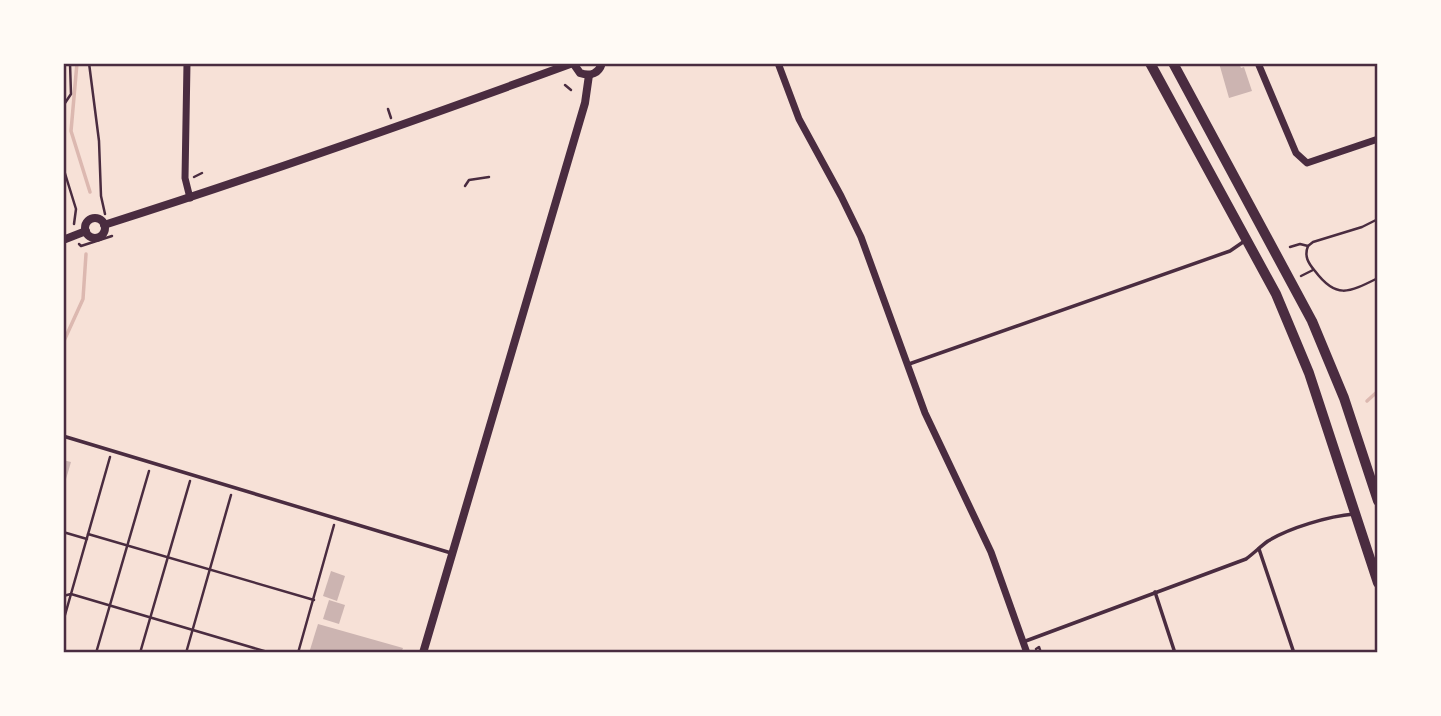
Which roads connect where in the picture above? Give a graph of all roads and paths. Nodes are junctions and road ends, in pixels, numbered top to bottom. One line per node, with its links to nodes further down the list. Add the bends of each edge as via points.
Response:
1 (71, 63): 13 (path, via 71,94)
2 (89, 63): 21 (path)
3 (187, 63): 18 (street, via 185,178)
4 (573, 63): 10 (street, via 580,73); 18 (street)
5 (602, 63): 10 (street)
6 (778, 63): 30 (street, via 799,119 851,214)
7 (1150, 63): 24 (main road)
8 (1173, 63): 29 (main road)
9 (1258, 63): 14 (street, via 1296,153 1307,163)
10 (589, 75): 44 (street, via 585,103)
11 (565, 85): 12 (path)
12 (572, 90)
13 (63, 106)
14 (1378, 139)
15 (63, 167): 19 (path)
16 (489, 177): 17 (path, via 469,180)
17 (466, 187)
18 (190, 198): 21 (street)
19 (76, 219)
20 (1378, 219): 25 (path)
21 (106, 225): 22 (street, via 99,237); 22 (street, via 92,218)
22 (86, 231): 23 (street)
23 (63, 240)
24 (1247, 240): 30 (lane, via 1230,251); 37 (main road, via 1305,364)
25 (1308, 246): 26 (path); 27 (path, via 1309,265)
26 (1290, 247)
27 (1314, 270): 28 (path, via 1328,288 1337,291); 29 (path)
28 (1378, 278)
29 (1291, 280): 36 (main road, via 1344,398)
30 (907, 365): 56 (street, via 991,552)
31 (63, 436): 32 (lane)
32 (112, 451): 33 (lane); 40 (path)
33 (151, 462): 34 (lane); 42 (path)
34 (191, 475): 35 (lane); 45 (path)
35 (233, 487): 38 (lane); 46 (path)
36 (1378, 501)
37 (1356, 514): 43 (lane, via 1333,516 1269,540); 47 (main road)
38 (336, 518): 44 (lane); 51 (path)
39 (63, 532): 41 (path)
40 (88, 534): 41 (path); 42 (path)
41 (87, 539): 49 (path)
42 (128, 546): 45 (path); 52 (path)
43 (1259, 549): 48 (lane, via 1247,559); 65 (lane)
44 (453, 554): 62 (street)
45 (168, 558): 46 (path); 53 (path)
46 (210, 570): 51 (path); 55 (path)
47 (1378, 583)
48 (1155, 592): 56 (lane); 64 (lane)
49 (71, 594): 50 (path); 52 (path); 54 (path)
50 (63, 596)
51 (314, 600): 61 (path)
52 (110, 606): 53 (path); 57 (path)
53 (150, 618): 55 (path); 58 (path)
54 (63, 622)
55 (192, 630): 59 (path); 60 (path)
56 (1021, 642): 63 (street)
57 (96, 653)
58 (140, 653)
59 (186, 653)
60 (271, 653)
61 (298, 653)
62 (423, 653)
63 (1027, 653)
64 (1175, 653)
65 (1294, 653)

